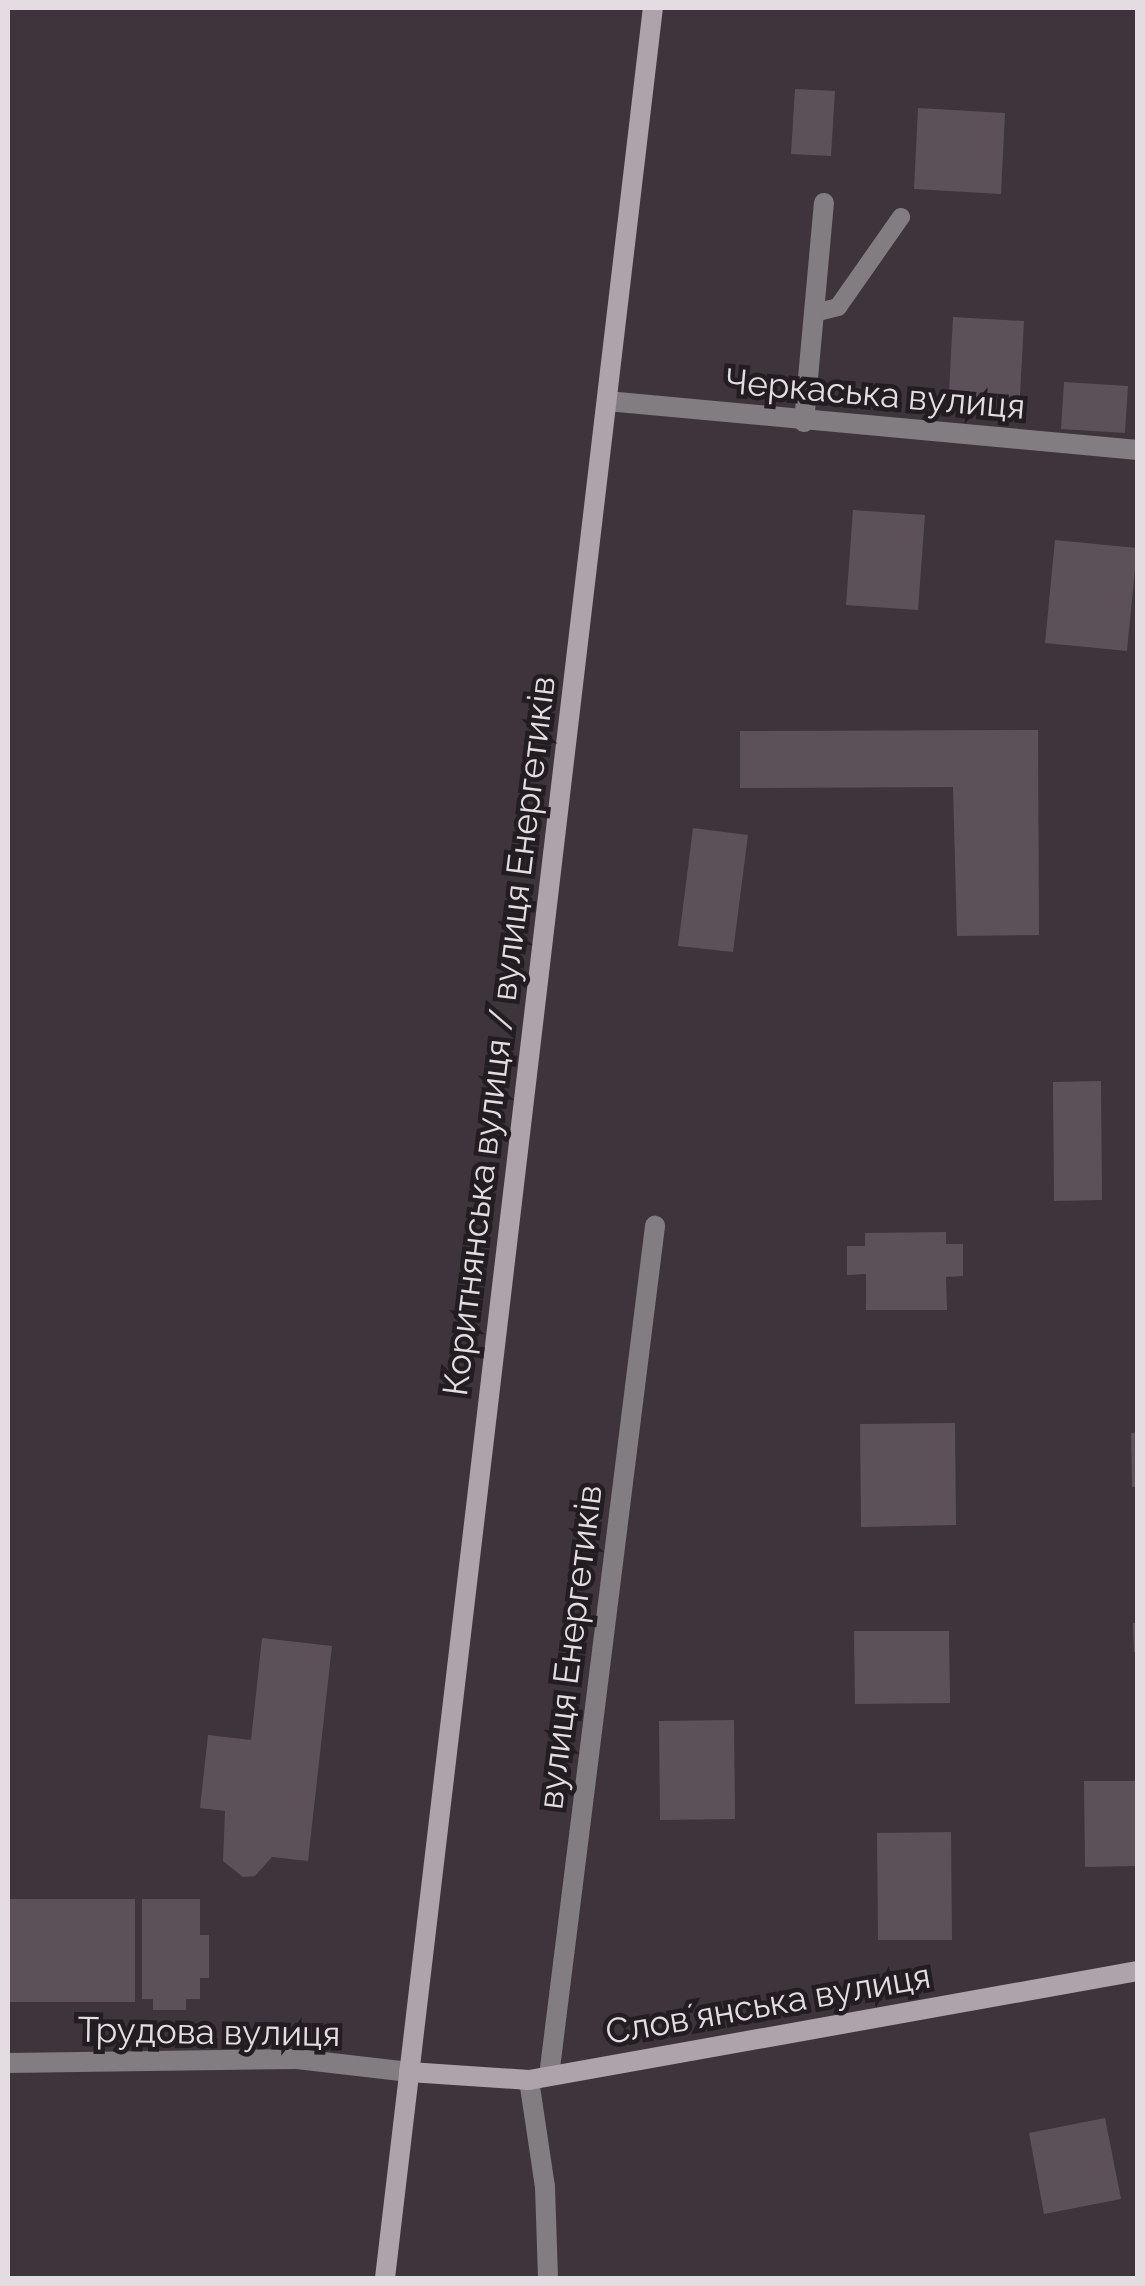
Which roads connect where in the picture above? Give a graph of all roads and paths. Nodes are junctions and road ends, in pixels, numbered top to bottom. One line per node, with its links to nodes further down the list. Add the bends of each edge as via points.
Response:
1 (653, 8): 5 (street, Коритнянська вулиця / вулиця Енергетиків)
2 (824, 203): 4 (street)
3 (901, 217): 4 (lane, via 838,307)
4 (814, 313): 6 (street)
5 (606, 402): 6 (street, Черкаська вулиця); 11 (street, Коритнянська вулиця / вулиця Енергетиків)
6 (804, 422): 7 (street, Черкаська вулиця)
7 (1138, 450)
8 (655, 1226): 12 (street, вулиця Енергетиків)
9 (1138, 1972): 12 (street, Словʼянська вулиця)
10 (8, 2063): 11 (street, Трудова вулиця, via 298,2059)
11 (410, 2072): 12 (street, Словʼянська вулиця); 13 (street, Коритнянська вулиця / вулиця Енергетиків)
12 (539, 2078): 14 (street, вулиця Енергетиків)
13 (385, 2278)
14 (548, 2278)

